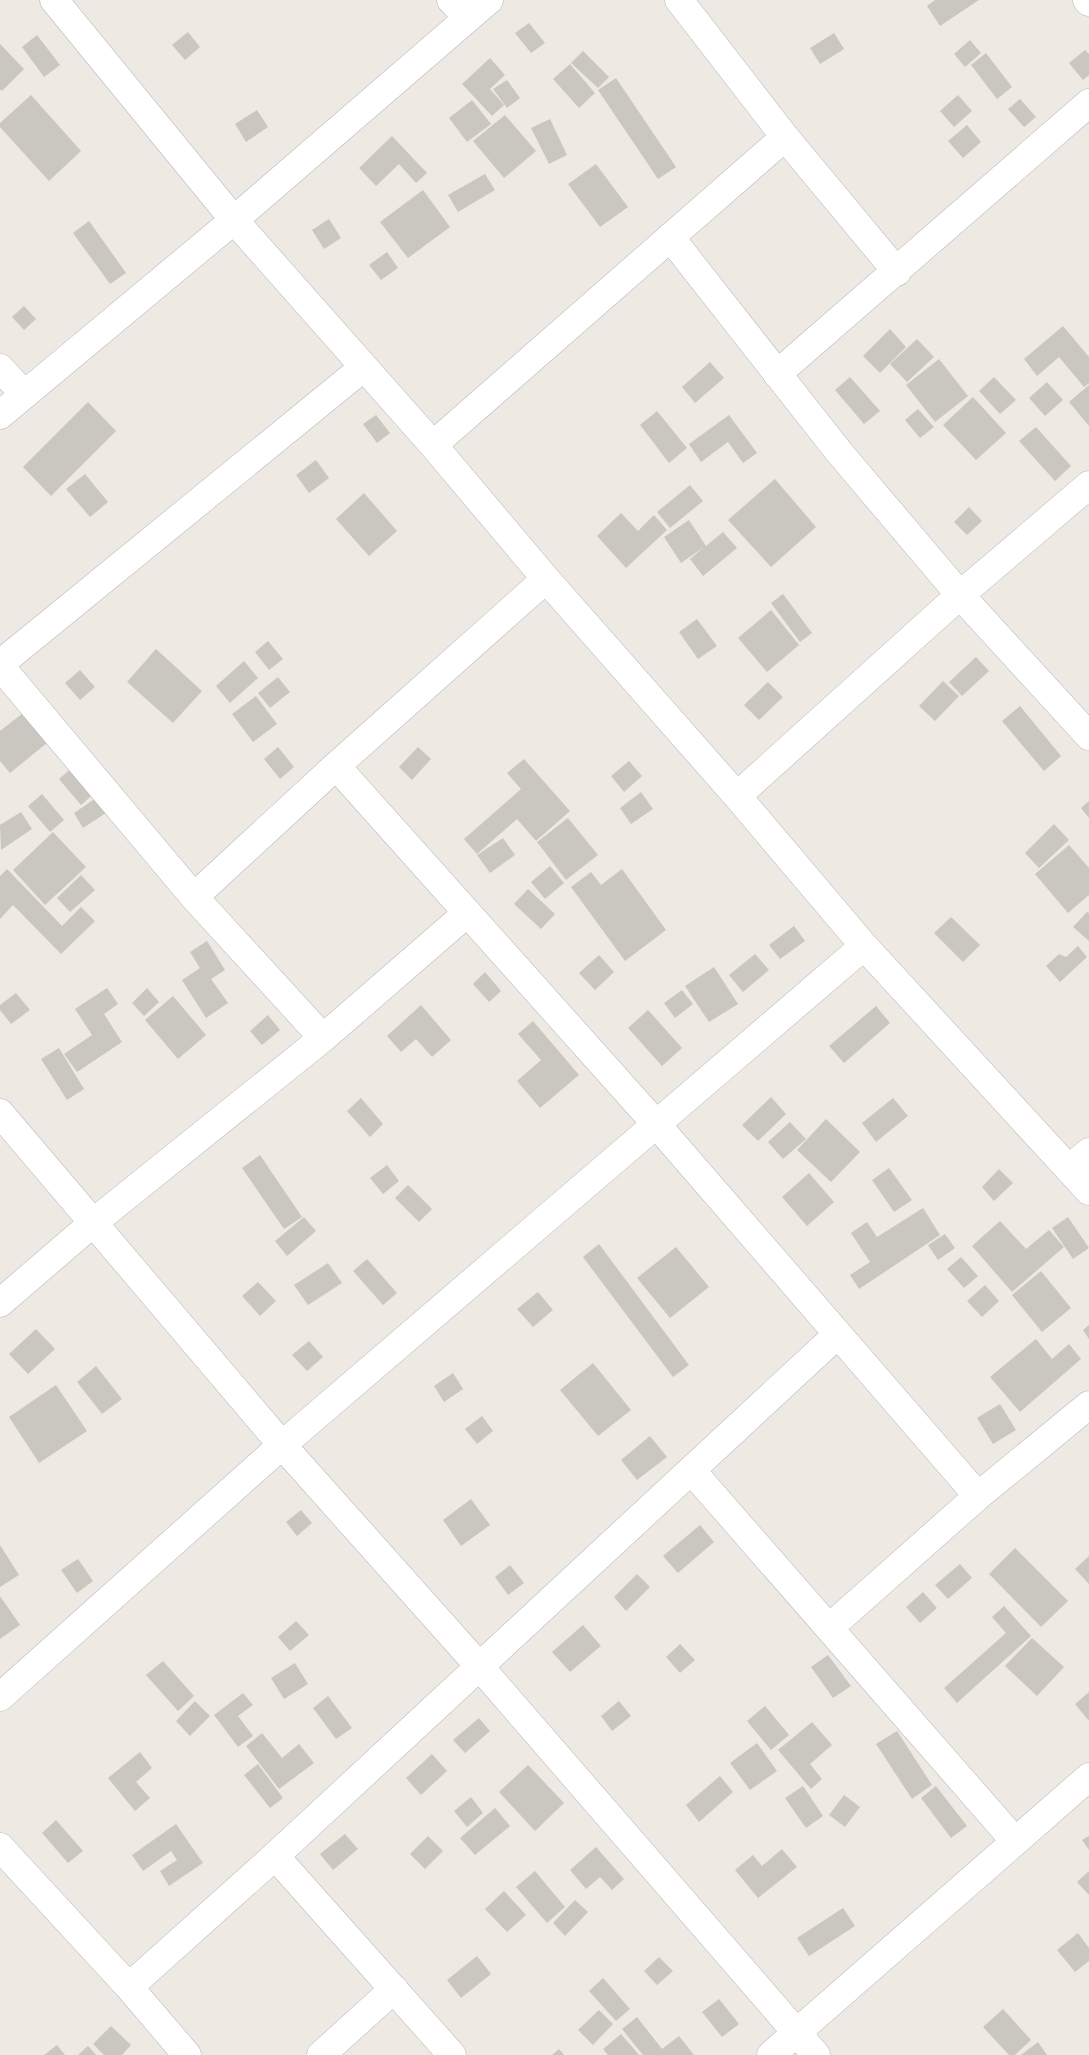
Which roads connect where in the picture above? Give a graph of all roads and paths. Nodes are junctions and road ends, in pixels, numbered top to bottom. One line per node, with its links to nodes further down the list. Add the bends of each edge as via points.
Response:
1 (54, 0): 7 (street)
2 (489, 0): 4 (street)
3 (680, 0): 6 (street)
4 (460, 9): 7 (street)
5 (1089, 103): 9 (street)
6 (785, 137): 8 (street); 9 (street)
7 (234, 220): 10 (street); 13 (street)
8 (670, 237): 12 (street); 15 (street)
9 (896, 272): 12 (street)
10 (364, 367): 15 (street); 19 (street)
11 (0, 368): 13 (street)
12 (777, 374): 18 (street)
13 (24, 394): 14 (street)
14 (0, 415)
15 (433, 445): 17 (street)
16 (1089, 485): 18 (street)
17 (546, 579): 21 (street); 22 (street)
18 (960, 595): 20 (street); 22 (street)
19 (0, 665): 23 (street)
20 (1089, 736)
21 (336, 766): 23 (street); 24 (street)
22 (737, 796): 25 (street)
23 (194, 897): 26 (street)
24 (466, 914): 26 (street); 28 (street)
25 (864, 946): 28 (street); 29 (street)
26 (323, 1038): 31 (street)
27 (0, 1113): 31 (street)
28 (657, 1125): 33 (street); 35 (street)
29 (1079, 1160): 30 (street)
30 (1089, 1191)
31 (94, 1222): 32 (street); 35 (street)
32 (0, 1304)
33 (838, 1334): 36 (street); 37 (street)
34 (1089, 1405): 37 (street)
35 (282, 1445): 39 (street); 40 (street)
36 (691, 1470): 38 (street); 39 (street)
37 (978, 1496): 38 (street)
38 (829, 1628): 42 (street)
39 (480, 1667): 44 (street); 47 (street)
40 (0, 1697)
41 (1089, 1776): 42 (street)
42 (1014, 1840): 47 (street)
43 (0, 1847): 45 (street)
44 (275, 1856): 45 (street); 46 (street)
45 (129, 1987): 48 (street)
46 (394, 1989): 49 (street); 50 (street)
47 (796, 2033): 51 (street); 52 (street)
48 (187, 2055)
49 (321, 2055)
50 (452, 2055)
51 (771, 2055)
52 (816, 2055)

